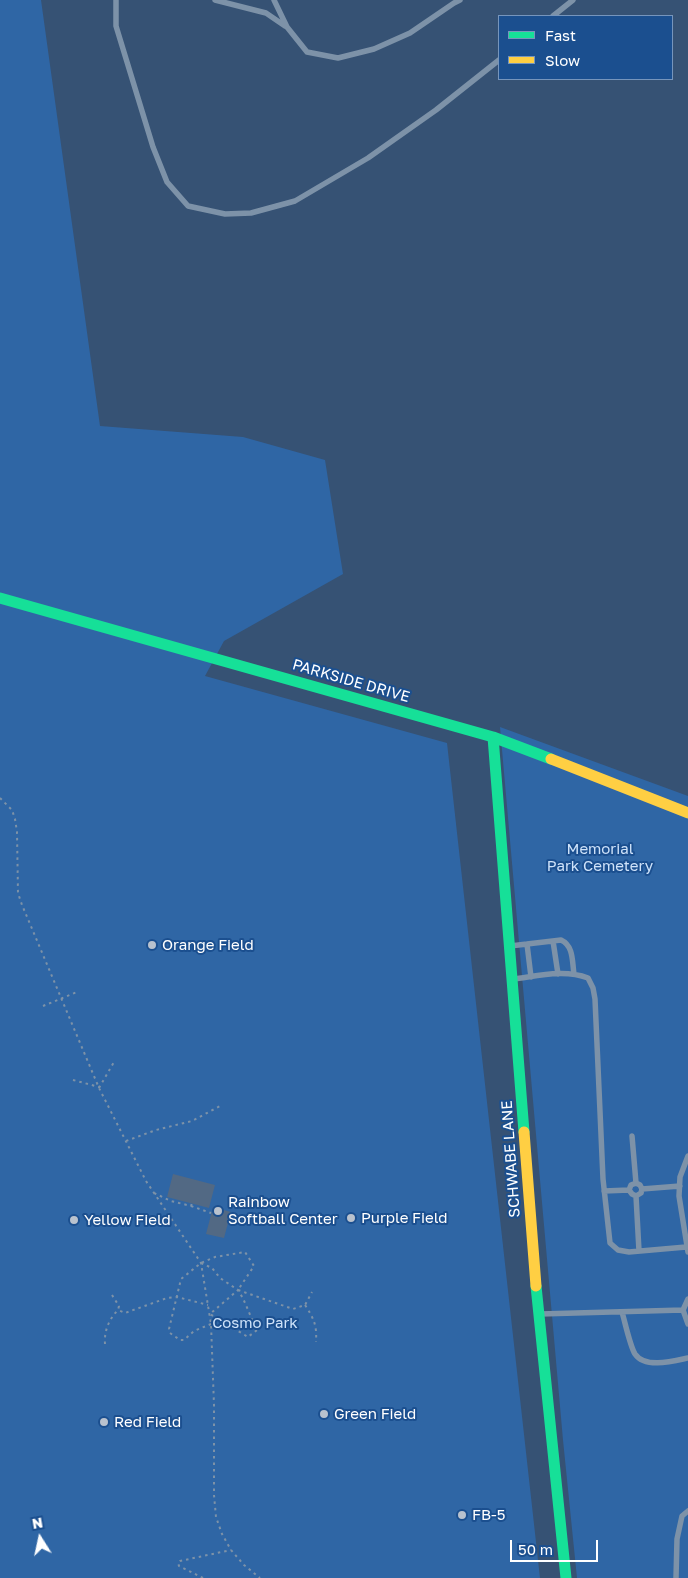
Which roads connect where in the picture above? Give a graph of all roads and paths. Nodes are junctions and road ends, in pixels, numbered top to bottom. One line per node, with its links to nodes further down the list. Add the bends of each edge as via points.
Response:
1 (116, 0): 8 (lane, via 116,26 167,182 188,206 225,214 251,213 294,201 368,158)
2 (215, 0): 7 (lane, via 266,13)
3 (274, 0): 7 (lane)
4 (460, 0): 7 (lane, via 410,33 374,49 338,58 307,52)
5 (573, 0): 6 (lane)
6 (554, 15)
7 (286, 27)
8 (498, 61)
9 (0, 598): 10 (street, PARKSIDE DRIVE)
10 (494, 737): 12 (street, PARKSIDE DRIVE); 15 (street, SCHWABE LANE)
11 (0, 798): 21 (path, via 12,810 15,819 18,893 22,906)
12 (688, 813)
13 (554, 941): 14 (lane); 16 (lane); 17 (lane, via 567,943)
14 (527, 944): 15 (lane); 18 (lane)
15 (510, 946): 19 (street, SCHWABE LANE)
16 (558, 974): 17 (lane); 18 (lane)
17 (574, 974): 34 (lane, via 588,978 595,999)
18 (531, 977): 19 (lane)
19 (512, 980): 52 (street, SCHWABE LANE)
20 (77, 992): 21 (path)
21 (62, 998): 22 (path); 25 (path)
22 (43, 1006)
23 (114, 1062): 25 (path)
24 (73, 1080): 25 (path)
25 (99, 1087): 28 (path)
26 (222, 1105): 28 (path, via 192,1121)
27 (632, 1136): 30 (lane)
28 (126, 1140): 35 (path)
29 (688, 1156): 31 (lane)
30 (636, 1183): 32 (lane); 33 (lane)
31 (680, 1186): 32 (lane); 38 (lane)
32 (642, 1189): 36 (lane)
33 (629, 1190): 34 (lane); 36 (lane)
34 (604, 1191): 39 (lane, via 610,1243 618,1250)
35 (154, 1193): 37 (path); 40 (path)
36 (636, 1196): 39 (lane)
37 (211, 1213)
38 (687, 1249): 39 (lane)
39 (639, 1251)
40 (201, 1263): 41 (path); 41 (path, via 245,1252 254,1266); 44 (path, via 181,1279); 46 (path)
41 (238, 1290): 47 (path, via 293,1309); 51 (path); 51 (path, via 257,1330 248,1337)
42 (312, 1292): 47 (path)
43 (112, 1294): 48 (path)
44 (177, 1297): 46 (path); 48 (path, via 126,1313); 53 (path, via 170,1333 184,1340 194,1331)
45 (688, 1299): 49 (lane)
46 (208, 1305): 51 (path)
47 (305, 1305): 55 (path, via 317,1326)
48 (118, 1310): 56 (path, via 106,1330)
49 (683, 1310): 50 (lane); 54 (lane)
50 (622, 1312): 52 (lane); 57 (lane, via 636,1355 646,1362)
51 (210, 1314): 53 (path)
52 (538, 1314): 62 (street, SCHWABE LANE)
53 (211, 1324): 59 (path, via 216,1516)
54 (688, 1324)
55 (316, 1342)
56 (105, 1344)
57 (688, 1358)
58 (688, 1510): 63 (lane, via 682,1516 676,1539)
59 (232, 1550): 60 (path, via 178,1564); 61 (path)
60 (204, 1578)
61 (260, 1578)
62 (566, 1578)
63 (676, 1578)

